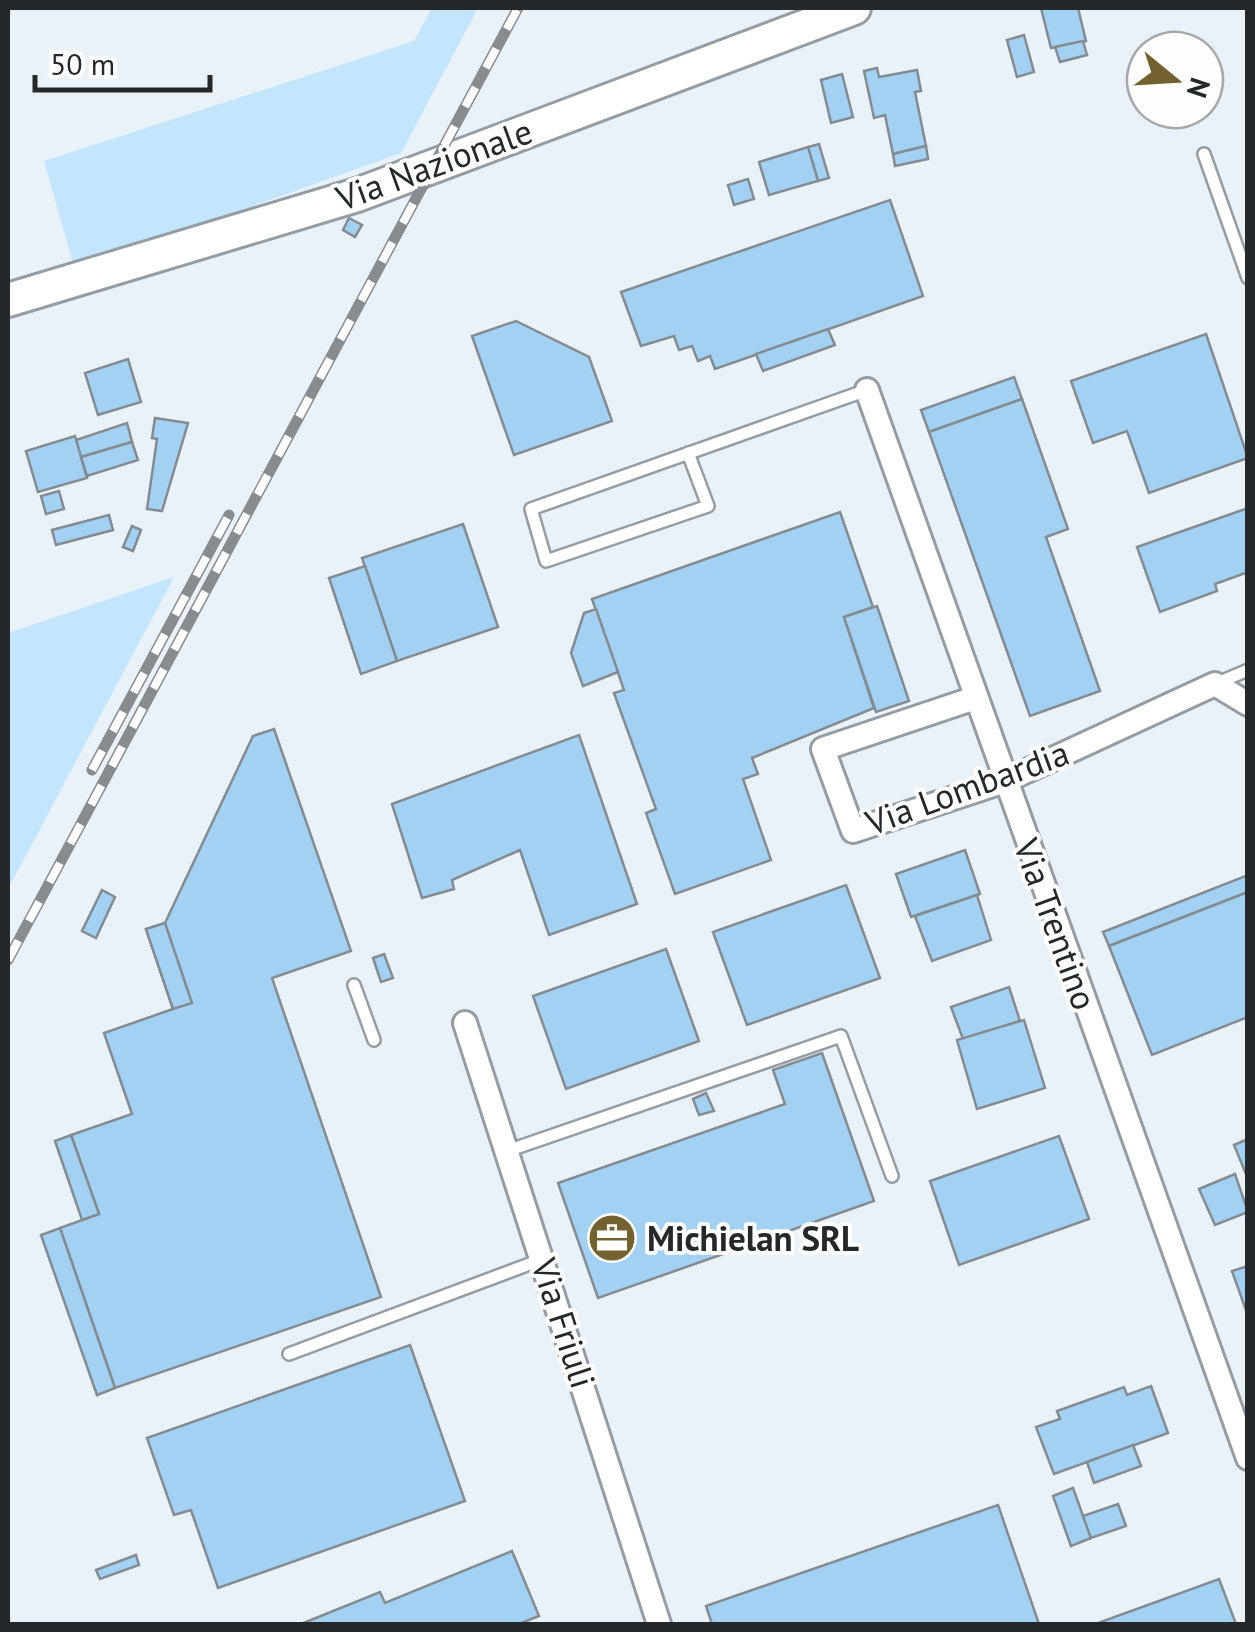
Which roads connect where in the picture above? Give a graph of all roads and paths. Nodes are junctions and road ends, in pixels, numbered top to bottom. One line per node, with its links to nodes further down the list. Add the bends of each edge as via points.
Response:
1 (854, 8): 4 (street, Via Nazionale, via 357,195)
2 (1204, 154): 3 (lane)
3 (1248, 278)
4 (8, 300)
5 (867, 390): 6 (lane); 9 (street, Via Trentino)
6 (688, 453): 6 (lane, via 531,509 546,560 708,506)
7 (1248, 670): 8 (lane)
8 (1215, 684): 10 (street); 11 (street, Via Lombardia)
9 (976, 698): 11 (street, Via Trentino); 11 (street, Via Lombardia, via 823,748 853,831)
10 (1248, 704)
11 (1005, 781): 19 (street, Via Trentino)
12 (354, 985): 14 (lane)
13 (464, 1022): 15 (street, Via Friuli)
14 (374, 1040)
15 (507, 1151): 16 (lane, via 841,1036); 17 (street, Via Friuli)
16 (892, 1176)
17 (542, 1259): 18 (lane); 20 (street, Via Friuli)
18 (289, 1354)
19 (1248, 1458)
20 (659, 1624)

